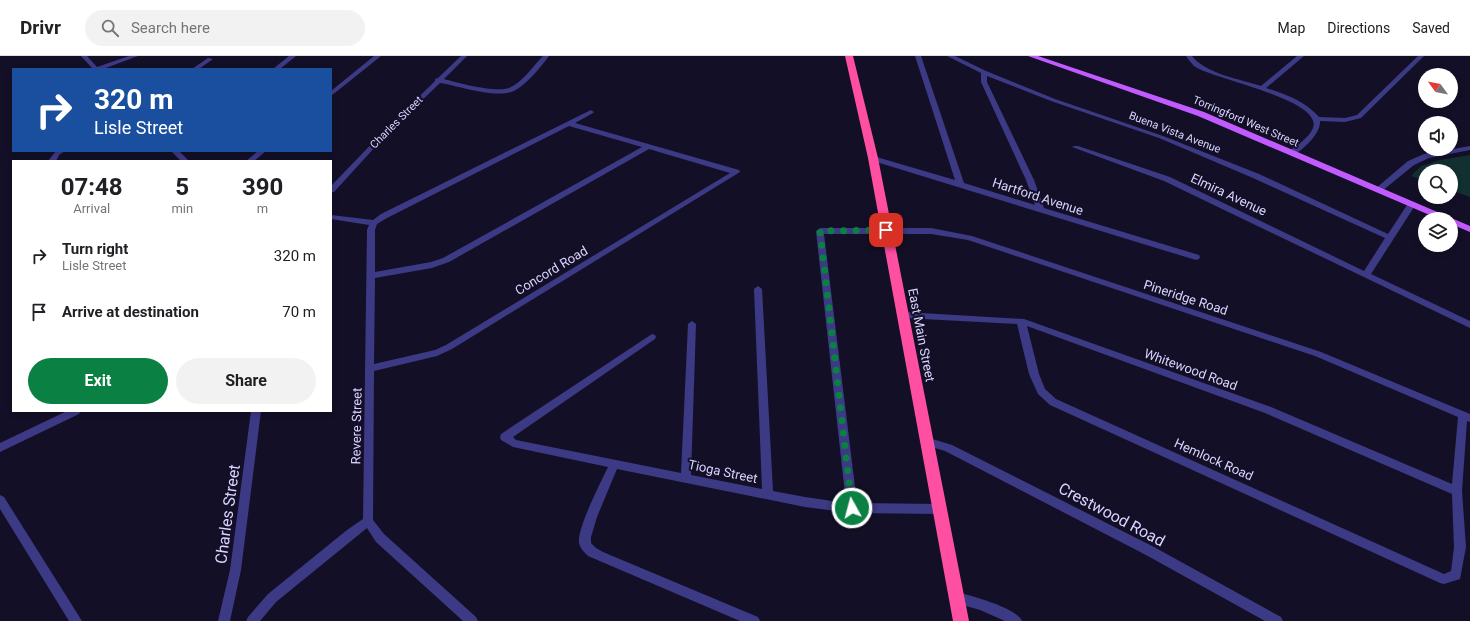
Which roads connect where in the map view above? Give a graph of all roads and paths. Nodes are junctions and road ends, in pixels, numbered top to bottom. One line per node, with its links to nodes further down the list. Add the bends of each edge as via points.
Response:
1 (84, 56): 15 (street)
2 (135, 56): 16 (street)
3 (293, 56): 18 (street)
4 (378, 56): 22 (street)
5 (464, 56): 20 (street, Charles Street)
6 (546, 56): 20 (street, via 509,90 498,91)
7 (849, 56): 33 (highway, East Main Street)
8 (918, 56): 37 (street)
9 (950, 56): 19 (street, Buena Vista Avenue)
10 (1031, 56): 32 (main road, Torringford West Street, via 1190,110)
11 (1189, 56): 21 (street, via 1190,60 1207,71)
12 (1301, 56): 21 (street)
13 (1421, 56): 24 (street, via 1359,117 1345,120)
14 (210, 59): 17 (street)
15 (95, 68)
16 (99, 68)
17 (196, 68)
18 (277, 68)
19 (984, 72): 41 (street, via 984,82 1030,180); 48 (street, Buena Vista Avenue, via 1053,100 1161,136)
20 (437, 80): 38 (street, Charles Street)
21 (1262, 88): 24 (street, via 1296,102)
22 (332, 93)
23 (591, 112): 25 (street)
24 (1316, 118): 32 (street, via 1317,127 1311,137)
25 (568, 124): 26 (street); 44 (street)
26 (647, 147): 51 (street, via 446,260); 58 (street, Concord Road, via 736,172 449,347 437,353)
27 (1076, 147): 50 (street, Elmira Avenue, via 1167,178)
28 (1470, 148): 39 (street, via 1427,156 1411,164)
29 (59, 152): 34 (street)
30 (176, 152): 35 (street)
31 (261, 152): 36 (street)
32 (1292, 153): 39 (main road, Torringford West Street)
33 (873, 158): 37 (street, Hartford Avenue); 47 (highway, East Main Street)
34 (53, 160)
35 (184, 160)
36 (251, 160)
37 (960, 183): 41 (street, Hartford Avenue)
38 (332, 189)
39 (1379, 189): 40 (main road, Torringford West Street)
40 (1412, 204): 42 (main road, Torringford West Street); 48 (street)
41 (1041, 210): 49 (street, Hartford Avenue)
42 (1431, 212)
43 (332, 216): 44 (street)
44 (374, 222): 51 (street, Revere Street, via 371,230)
45 (1458, 224): 46 (main road)
46 (1470, 229)
47 (886, 230): 53 (highway, East Main Street); 61 (street, Pineridge Road, via 931,230 969,238 1318,354); 69 (street, Pineridge Road, via 820,231)
48 (1390, 237): 50 (street)
49 (1196, 257)
50 (1366, 274): 56 (street, Elmira Avenue)
51 (371, 276): 58 (street, Revere Street)
52 (758, 289): 67 (street)
53 (904, 315): 54 (street, Whitewood Road); 62 (highway, East Main Street)
54 (1021, 321): 66 (street, Whitewood Road, via 1268,410); 66 (street, Hemlock Road, via 1034,374 1041,391 1053,402 1444,579 1456,575 1460,548)
55 (692, 324): 65 (street)
56 (1470, 325)
57 (652, 337): 64 (street, Tioga Street, via 505,437 513,443)
58 (371, 368): 71 (street, Revere Street)
59 (75, 412): 63 (street)
60 (256, 412): 74 (street, Charles Street, via 235,576)
61 (1466, 417): 66 (street)
62 (929, 442): 70 (highway, East Main Street); 80 (street, Crestwood Road, via 948,448 1062,505)
63 (0, 448)
64 (614, 465): 65 (street, Tioga Street); 77 (street, via 586,532 585,544 589,549)
65 (686, 478): 67 (street, Tioga Street)
66 (1457, 491)
67 (768, 495): 69 (street, Tioga Street)
68 (0, 500): 73 (street)
69 (852, 508): 70 (street, Tioga Street)
70 (940, 509): 72 (highway, East Main Street)
71 (368, 520): 75 (street, via 272,598); 76 (street, via 380,538)
72 (956, 598): 78 (highway, East Main Street); 79 (street, via 997,610)
73 (76, 621)
74 (224, 621)
75 (252, 621)
76 (472, 621)
77 (754, 621)
78 (961, 621)
79 (1016, 621)
80 (1277, 621)

